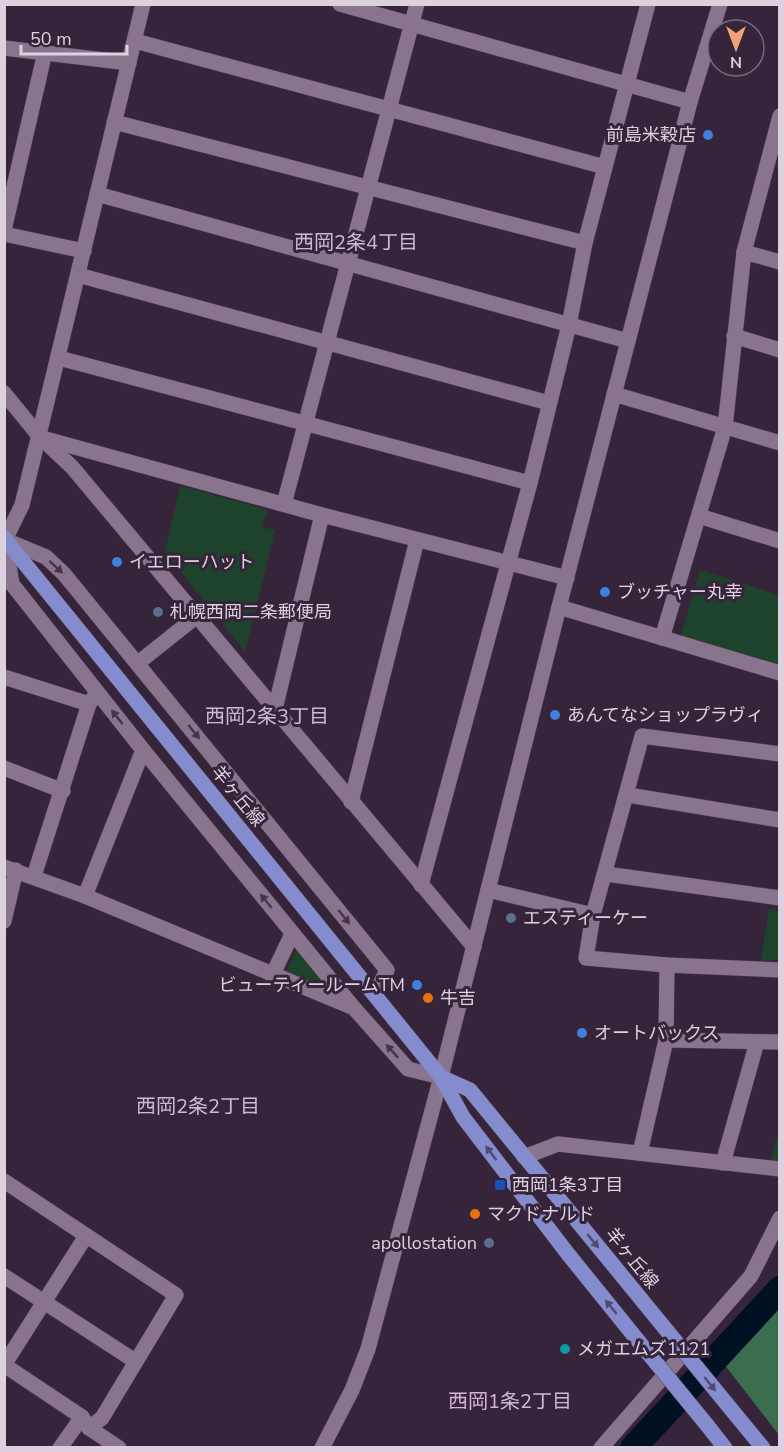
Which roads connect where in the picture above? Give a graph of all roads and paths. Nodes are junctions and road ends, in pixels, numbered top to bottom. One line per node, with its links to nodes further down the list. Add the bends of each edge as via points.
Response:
1 (143, 4): 7 (street)
2 (340, 4): 6 (street)
3 (417, 4): 6 (street)
4 (648, 4): 11 (street)
5 (720, 4): 12 (street)
6 (412, 24): 11 (street); 13 (street)
7 (135, 41): 10 (street); 13 (street)
8 (4, 48): 9 (street)
9 (45, 52): 10 (street); 19 (street)
10 (129, 63): 15 (street)
11 (627, 85): 12 (street); 16 (street)
12 (690, 102): 28 (street)
13 (391, 108): 16 (street); 17 (street)
14 (780, 116): 22 (street)
15 (114, 122): 17 (street); 18 (street)
16 (604, 167): 20 (street)
17 (369, 187): 20 (street); 24 (street)
18 (97, 194): 21 (street); 24 (street)
19 (4, 232): 21 (street)
20 (585, 243): 26 (street)
21 (84, 250): 25 (street)
22 (744, 252): 23 (street); 27 (street)
23 (780, 262)
24 (347, 264): 26 (street); 29 (street)
25 (78, 275): 29 (street); 31 (street)
26 (569, 325): 28 (street); 34 (street)
27 (734, 336): 30 (street); 36 (street)
28 (628, 340): 33 (street)
29 (327, 344): 34 (street); 35 (street)
30 (780, 350)
31 (59, 358): 35 (street); 37 (street)
32 (4, 393): 37 (street)
33 (614, 394): 36 (street); 47 (street)
34 (549, 404): 39 (street)
35 (304, 423): 39 (street); 40 (street)
36 (725, 427): 38 (street); 42 (street)
37 (40, 437): 40 (street); 43 (street, via 22,505); 49 (street, via 72,466)
38 (780, 443)
39 (530, 483): 46 (street)
40 (284, 504): 41 (street)
41 (322, 515): 44 (street); 55 (street)
42 (699, 516): 45 (street); 50 (street)
43 (5, 540): 51 (street, one-way to 51, via 52,562); 54 (street, via 12,584); 77 (main road, 羊ヶ丘線)
44 (417, 540): 46 (street); 61 (street)
45 (780, 541)
46 (508, 562): 47 (street); 66 (street)
47 (567, 578): 48 (street)
48 (559, 607): 50 (street); 67 (street)
49 (197, 616): 51 (street); 55 (street)
50 (662, 638): 52 (street)
51 (138, 663): 77 (street, one-way to 77, via 387,970)
52 (780, 673)
53 (4, 677): 54 (street)
54 (93, 698): 56 (street, one-way to 54); 59 (street)
55 (276, 709): 61 (street)
56 (143, 750): 68 (street); 72 (street, one-way to 56)
57 (780, 754): 60 (street, via 642,736)
58 (4, 768): 59 (street)
59 (63, 791): 65 (street)
60 (628, 795): 62 (street); 64 (street)
61 (351, 802): 66 (street)
62 (780, 820)
63 (10, 868): 65 (street); 71 (street)
64 (606, 874): 69 (street); 70 (street)
65 (34, 876): 68 (street)
66 (421, 885): 73 (street)
67 (488, 890): 70 (street); 73 (street)
68 (85, 896): 76 (street)
69 (780, 897)
70 (593, 915): 74 (street, via 586,958)
71 (4, 921)
72 (292, 934): 76 (street); 78 (street)
73 (474, 947): 82 (street)
74 (667, 965): 75 (street); 79 (street)
75 (780, 970)
76 (272, 976): 78 (street)
77 (375, 995): 82 (main road, 羊ヶ丘線)
78 (353, 1007): 82 (street, one-way to 78, via 408,1069)
79 (666, 1041): 80 (street); 83 (street)
80 (757, 1042): 81 (street); 85 (street)
81 (780, 1042)
82 (441, 1077): 84 (main road, 羊ヶ丘線, via 470,1090); 96 (street, via 368,1349); 98 (main road, 羊ヶ丘線, one-way to 82, bridge, via 463,1117)
83 (640, 1153): 84 (street, via 558,1144); 85 (street)
84 (524, 1157): 99 (main road, 羊ヶ丘線, one-way to 99, bridge)
85 (723, 1163): 86 (street)
86 (780, 1169)
87 (4, 1181): 89 (street)
88 (780, 1218): 97 (street, via 752,1276)
89 (86, 1236): 91 (street); 92 (street, via 176,1295)
90 (4, 1276): 91 (street)
91 (46, 1302): 92 (street); 93 (street, via 4,1365)
92 (135, 1361): 93 (street, via 102,1419)
93 (86, 1423): 94 (street); 95 (street)
94 (60, 1448)
95 (119, 1448)
96 (322, 1448)
97 (602, 1448)
98 (725, 1448)
99 (763, 1448)

